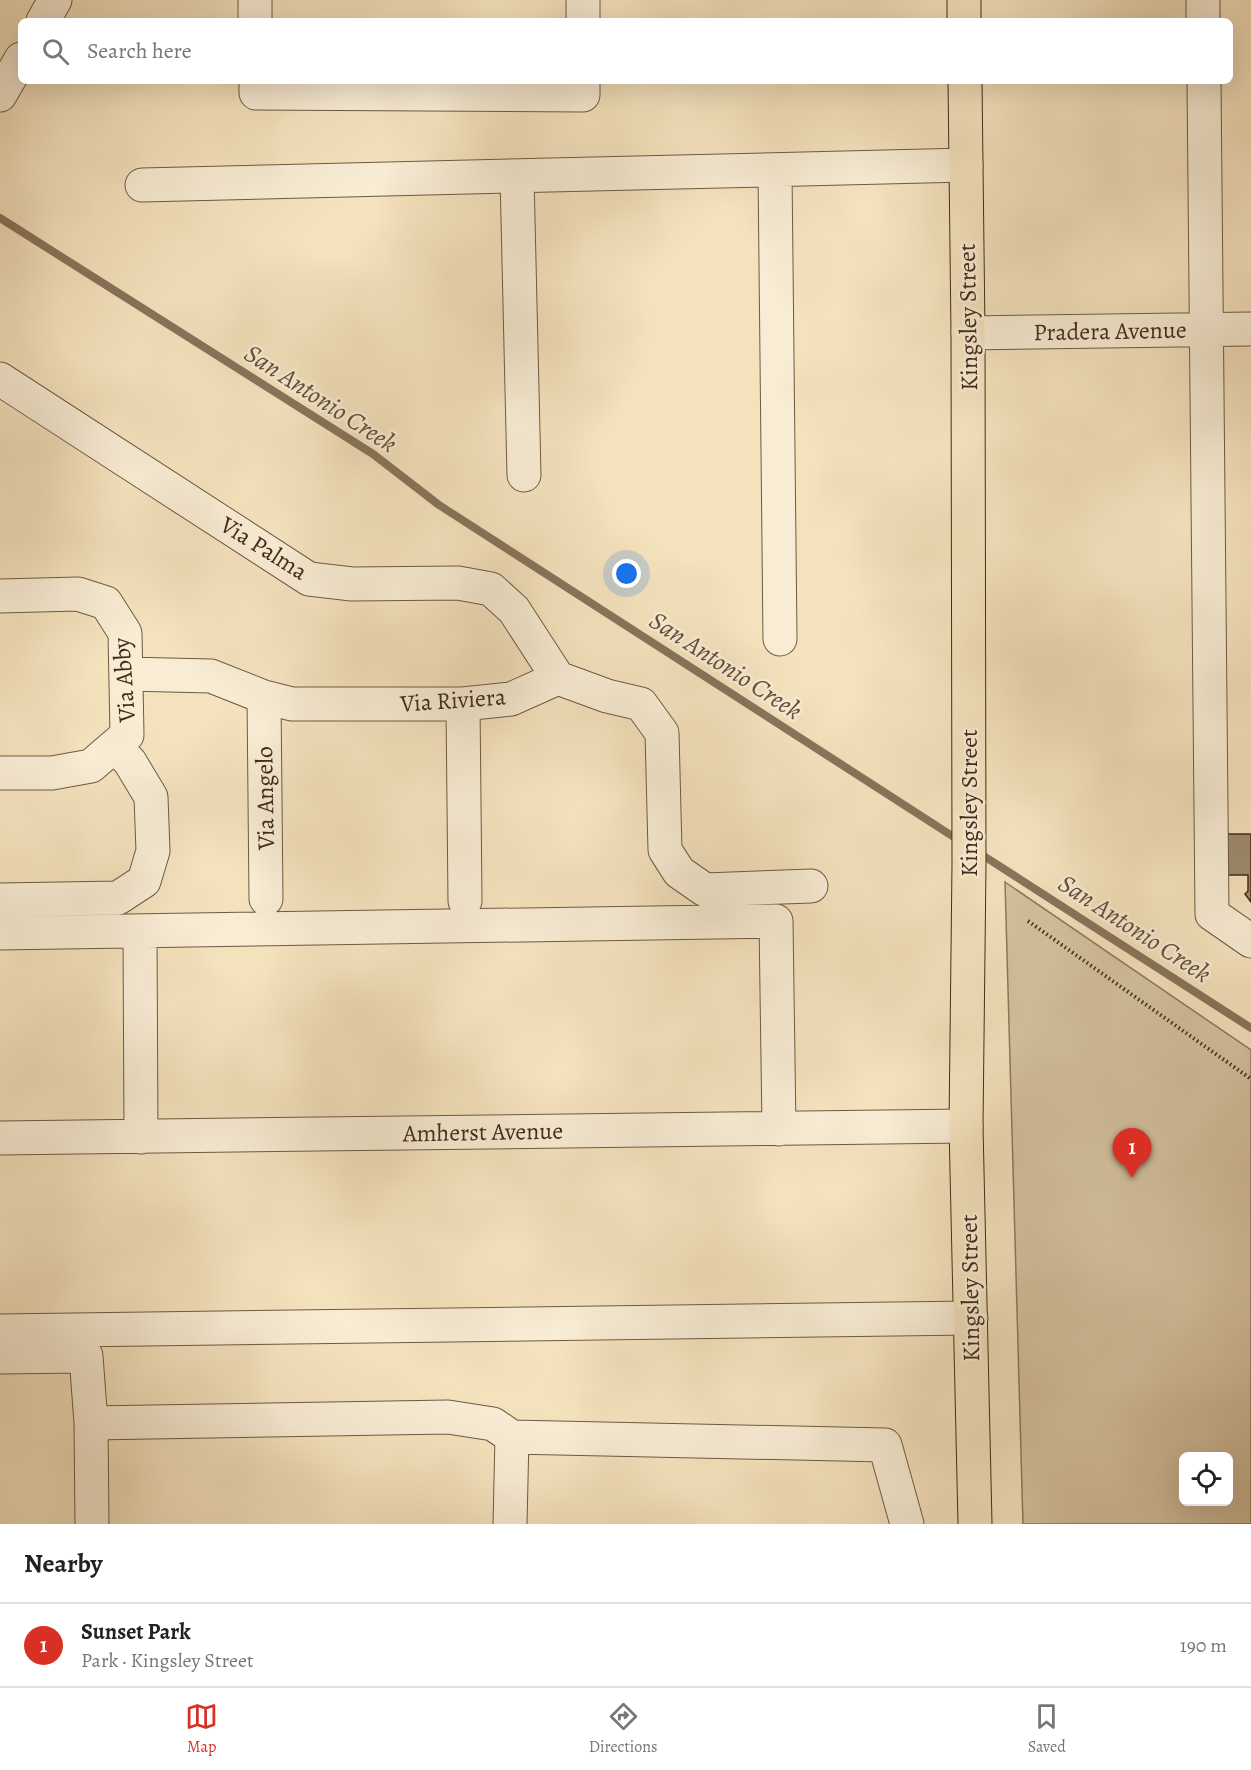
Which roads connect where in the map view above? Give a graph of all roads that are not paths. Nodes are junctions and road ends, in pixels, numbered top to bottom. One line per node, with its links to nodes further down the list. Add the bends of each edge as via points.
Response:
1 (55, 0): 6 (street)
2 (255, 0): 7 (street)
3 (583, 0): 8 (street)
4 (964, 0): 9 (main road)
5 (1203, 0): 10 (street)
6 (45, 18)
7 (255, 18)
8 (583, 18)
9 (964, 18)
10 (1203, 18)
11 (18, 63): 16 (street)
12 (256, 84): 13 (street, via 256,93 583,95)
13 (583, 84)
14 (965, 84): 17 (main road, Kingsley Street)
15 (1204, 84): 21 (street)
16 (0, 95)
17 (966, 165): 18 (street); 23 (main road, Kingsley Street)
18 (775, 170): 19 (street); 27 (street)
19 (517, 176): 20 (street); 25 (street)
20 (142, 185)
21 (1206, 329): 22 (street, Pradera Avenue); 23 (street, Pradera Avenue); 40 (street, via 1212,914)
22 (1251, 329)
23 (968, 333): 41 (main road, Kingsley Street)
24 (0, 379): 29 (street, Via Palma, via 309,579 352,584 458,583 491,589 514,610)
25 (524, 475)
26 (0, 596): 28 (street, Via Abby, via 78,594 106,603 125,633)
27 (780, 639)
28 (126, 674): 30 (street, Via Riviera, via 211,676); 32 (street, Via Abby, via 127,735)
29 (558, 678): 31 (street, Via Riviera, via 512,699); 34 (street, via 641,704 662,733 665,850 680,872 705,890)
30 (264, 697): 31 (street, Via Riviera, via 292,704); 35 (street, Via Angelo)
31 (464, 704): 37 (street)
32 (115, 746): 33 (street, via 91,766 52,773); 36 (street, Via Abby, via 130,762 151,797 153,851 144,881 118,898)
33 (0, 772)
34 (811, 886)
35 (266, 899)
36 (0, 900)
37 (465, 901)
38 (140, 932): 39 (street); 42 (street, via 776,921); 43 (street)
39 (0, 933)
40 (1251, 941)
41 (966, 1126): 42 (street, Amherst Avenue); 45 (main road, Kingsley Street)
42 (779, 1128): 43 (street, Amherst Avenue)
43 (141, 1137): 44 (street, Amherst Avenue)
44 (0, 1138)
45 (970, 1318): 46 (street); 53 (main road, Kingsley Street)
46 (0, 1331)
47 (0, 1358): 48 (street, via 86,1356)
48 (91, 1423): 49 (street, via 448,1417 494,1424); 50 (street)
49 (512, 1437): 51 (street); 52 (street, via 885,1445)
50 (92, 1524)
51 (510, 1524)
52 (907, 1524)
53 (975, 1524)

